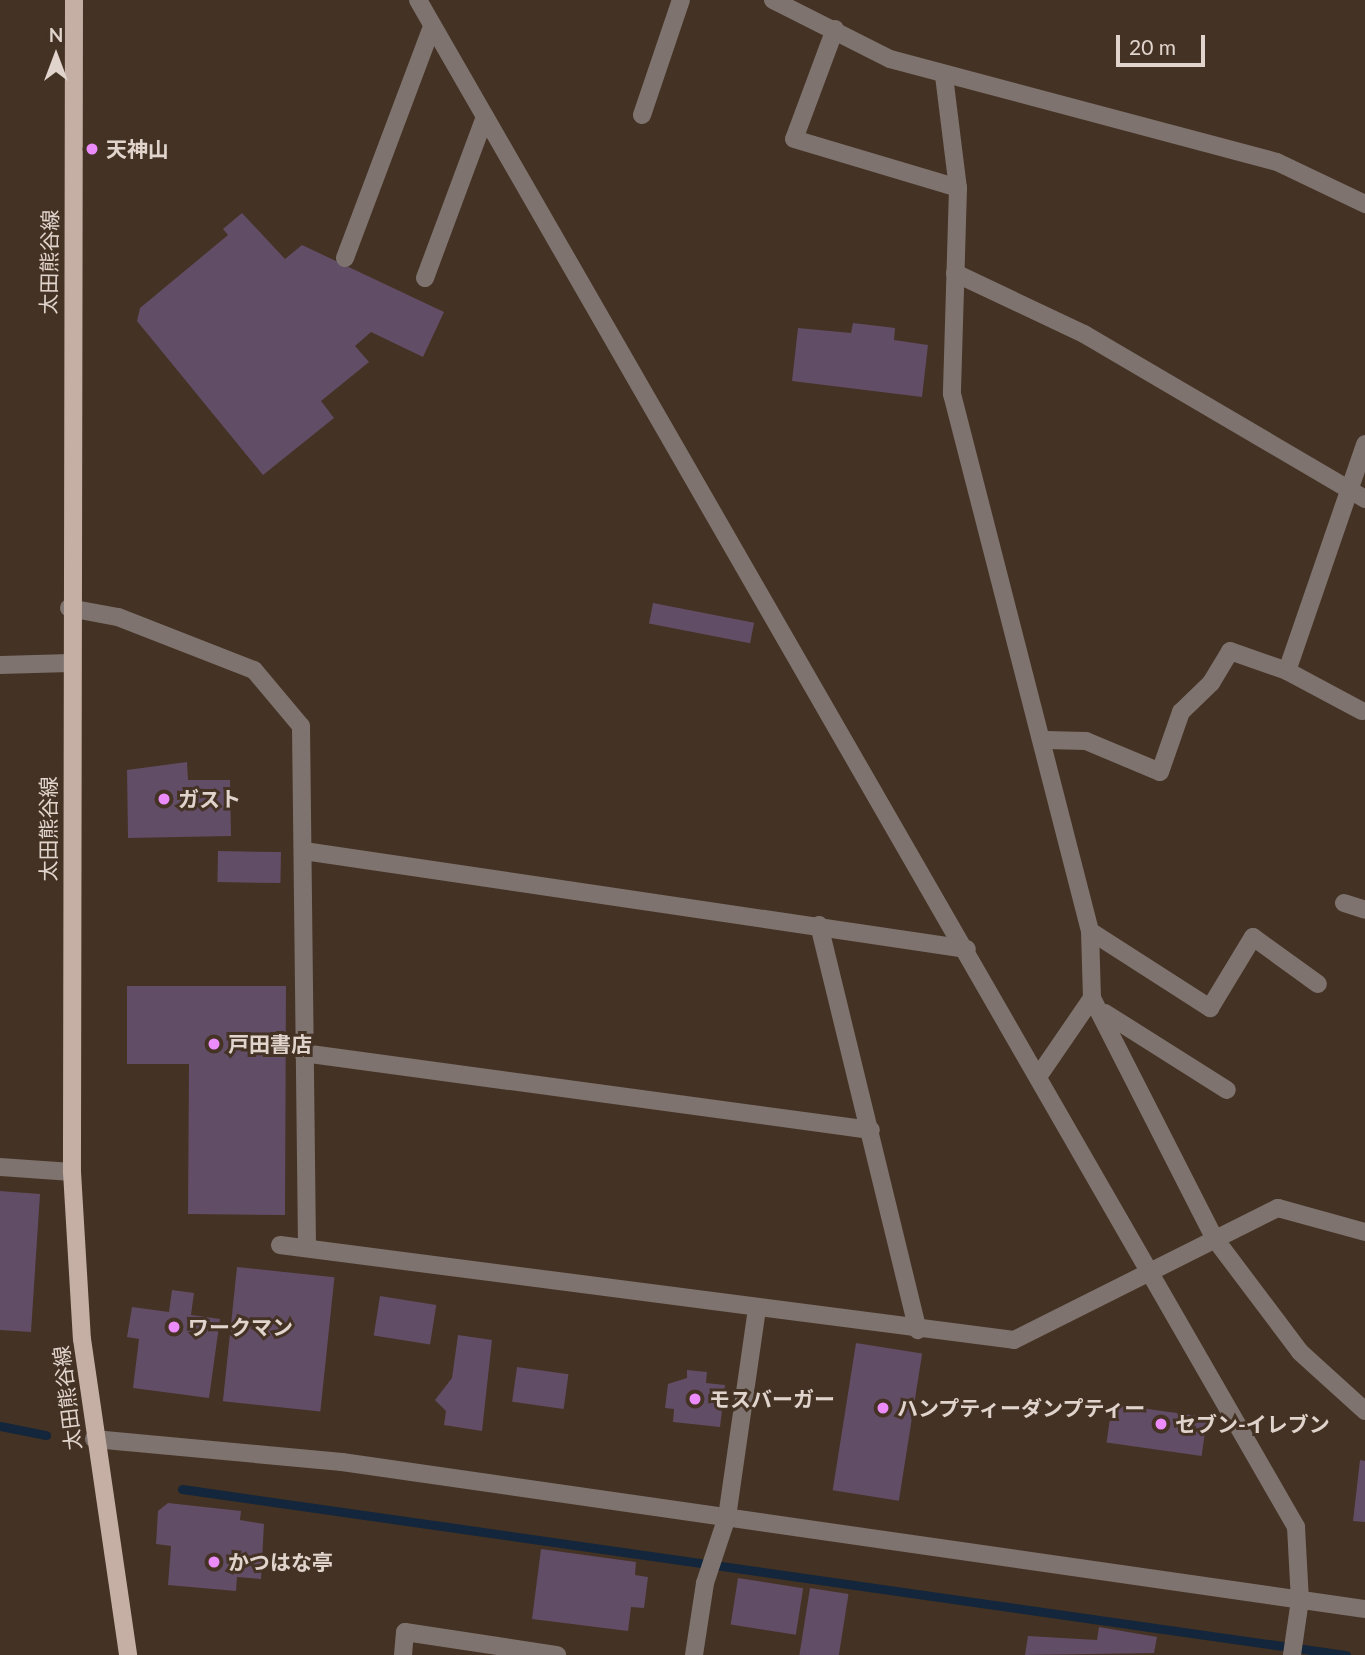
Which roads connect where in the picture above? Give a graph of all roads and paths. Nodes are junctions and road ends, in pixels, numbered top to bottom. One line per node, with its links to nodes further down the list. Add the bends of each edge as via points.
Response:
1 (74, 0): 17 (main road, 太田熊谷線)
2 (418, 0): 5 (street)
3 (681, 0): 8 (street)
4 (773, 0): 6 (street)
5 (432, 27): 9 (street); 12 (street)
6 (835, 29): 7 (street, via 890,59); 10 (street, via 794,139)
7 (944, 76): 10 (street); 11 (street, via 1277,162)
8 (642, 115)
9 (485, 117): 14 (street); 28 (street)
10 (958, 188): 13 (street)
11 (1365, 204)
12 (345, 258)
13 (955, 273): 16 (street, via 1084,334); 22 (street, via 953,394)
14 (425, 278)
15 (1365, 444): 16 (street)
16 (1358, 496): 20 (street)
17 (69, 608): 18 (main road, 太田熊谷線); 23 (street, via 118,617 254,670 300,726)
18 (70, 663): 19 (street); 36 (main road, 太田熊谷線)
19 (0, 665)
20 (1287, 671): 21 (street); 22 (street, via 1230,651 1212,682 1181,712 1160,772 1086,741)
21 (1362, 711)
22 (1046, 740): 27 (street)
23 (304, 851): 26 (street); 31 (street)
24 (1344, 903): 25 (street)
25 (1365, 910)
26 (819, 925): 28 (street); 34 (street)
27 (1090, 931): 29 (street, via 1210,1008 1253,937); 30 (street)
28 (967, 948): 32 (street)
29 (1318, 984)
30 (1098, 1005): 32 (street); 33 (street); 38 (street)
31 (303, 1053): 34 (street); 40 (street)
32 (1040, 1074): 41 (street)
33 (1227, 1090)
34 (871, 1130): 43 (street)
35 (0, 1167): 36 (street)
36 (72, 1172): 45 (main road, 太田熊谷線)
37 (1365, 1232): 38 (street, via 1278,1208)
38 (1215, 1239): 41 (street); 44 (street, via 1300,1352)
39 (281, 1245): 40 (street)
40 (307, 1248): 42 (street)
41 (1150, 1270): 43 (street, via 1014,1340); 47 (street, via 1296,1527)
42 (757, 1308): 43 (street); 46 (street)
43 (918, 1330)
44 (1365, 1411)
45 (94, 1438): 46 (street, via 226,1448); 49 (main road, 太田熊谷線)
46 (727, 1517): 47 (street); 52 (street, via 705,1583)
47 (1300, 1600): 48 (street); 53 (street)
48 (1365, 1609)
49 (128, 1655)
50 (403, 1655): 51 (street, via 405,1632)
51 (557, 1655)
52 (694, 1655)
53 (1292, 1655)

